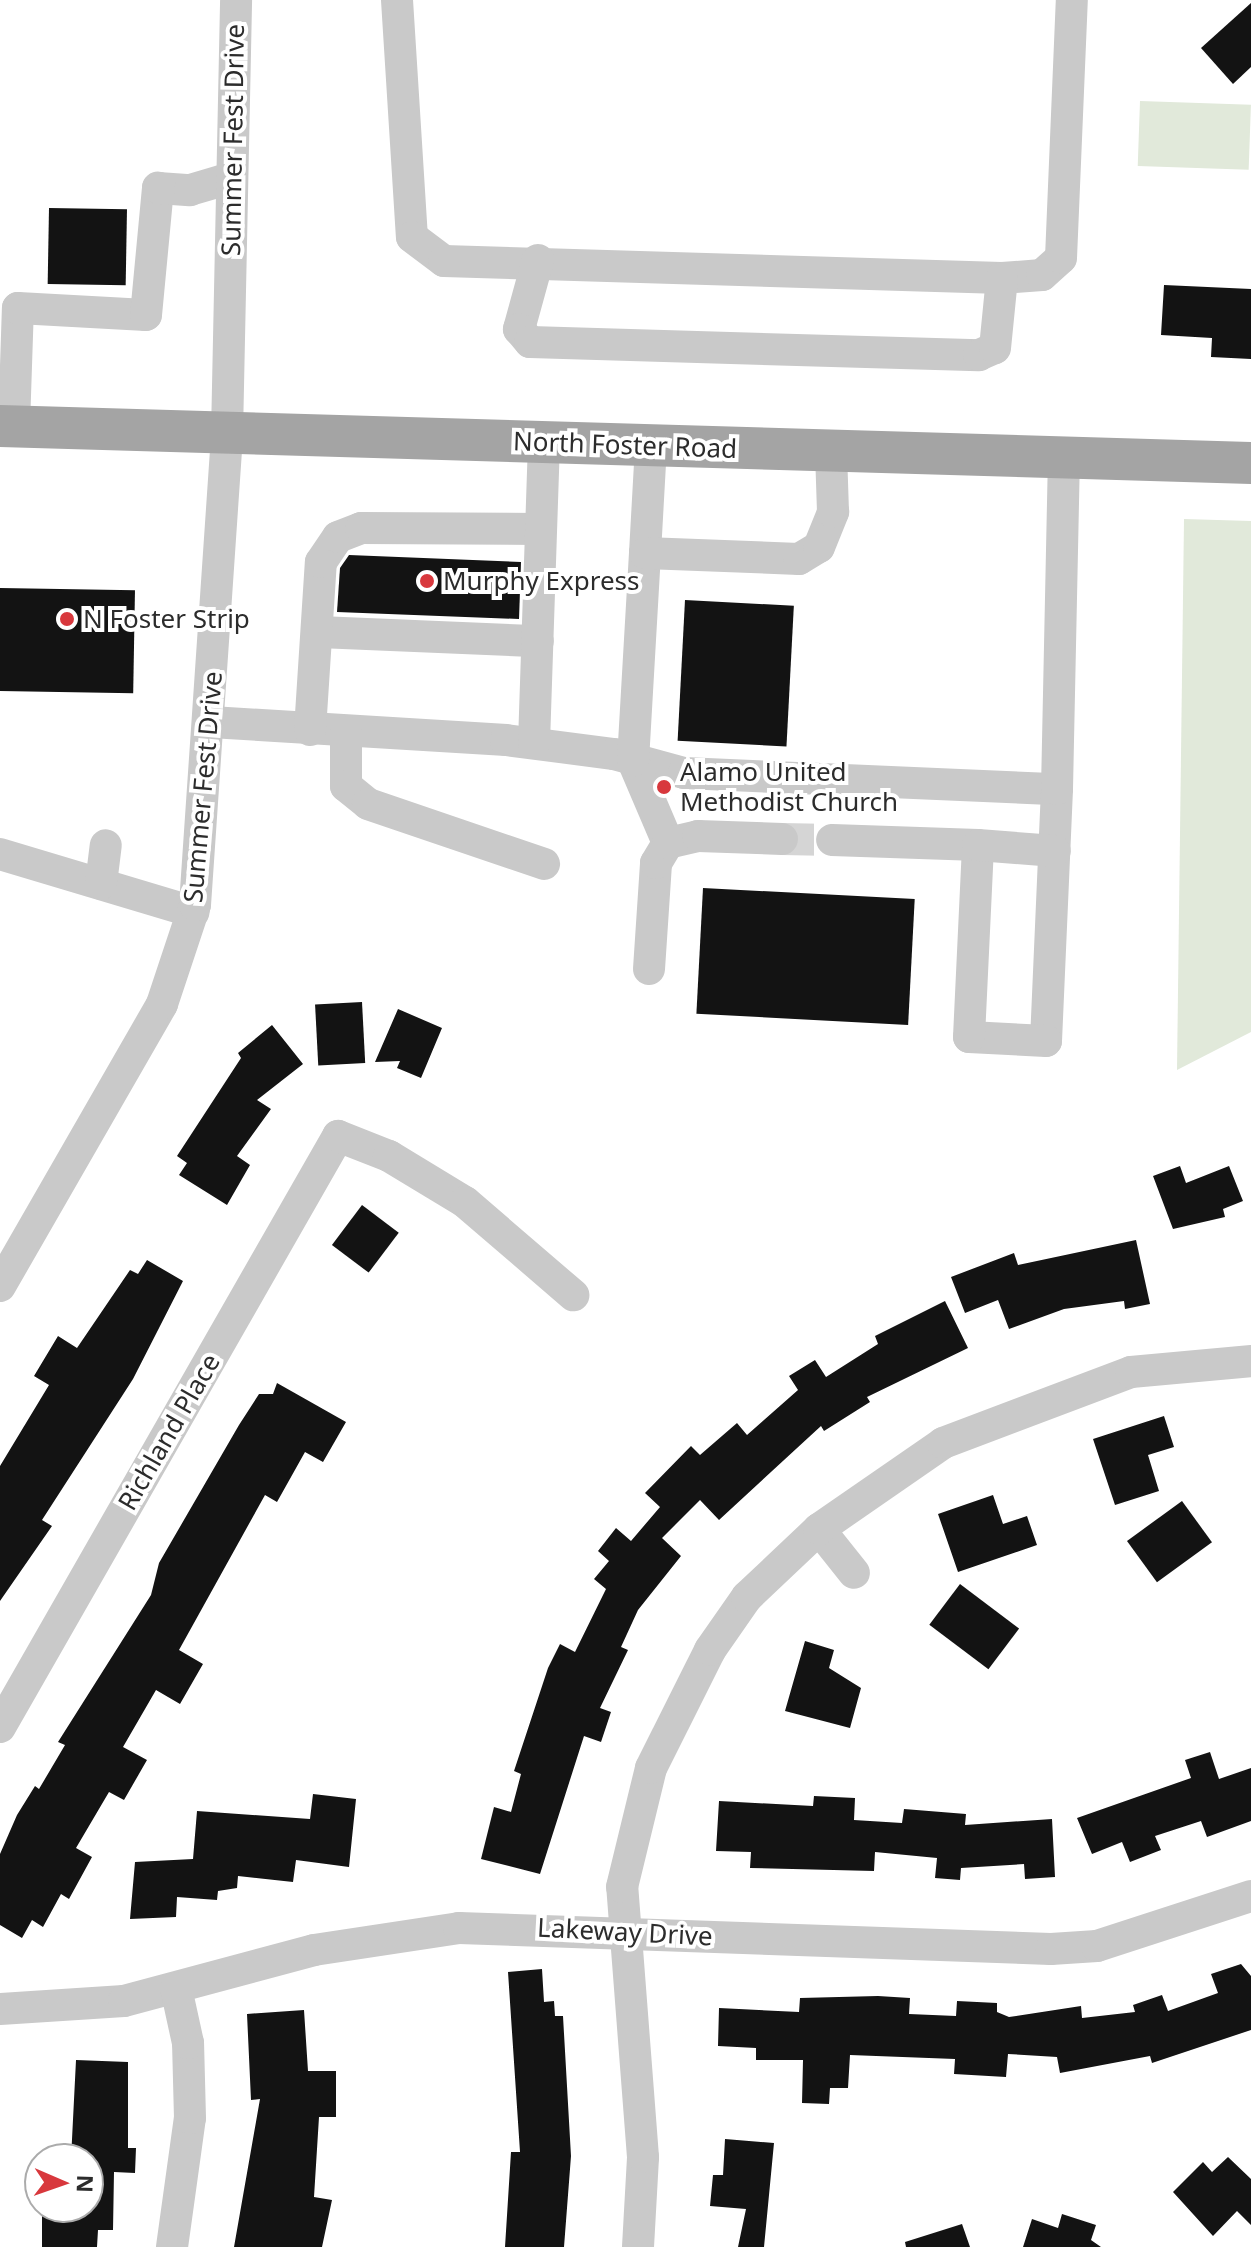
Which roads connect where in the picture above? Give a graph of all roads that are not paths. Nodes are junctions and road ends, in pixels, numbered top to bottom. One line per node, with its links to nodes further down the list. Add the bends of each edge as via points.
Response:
1 (236, 0): 4 (street, Summer Fest Drive)
2 (397, 0): 5 (street, via 412,237 444,261)
3 (1072, 0): 6 (street, via 1061,258 1042,275)
4 (231, 178): 7 (street, via 190,190 158,188 146,315 18,308); 8 (street, Summer Fest Drive)
5 (538, 260): 6 (street); 6 (street, via 519,329 530,342 979,355 995,348)
6 (1002, 278)
7 (7, 426): 8 (main road, North Foster Road)
8 (227, 434): 9 (main road, North Foster Road); 18 (street, Summer Fest Drive)
9 (544, 443): 10 (main road, North Foster Road); 14 (street)
10 (651, 446): 11 (main road, North Foster Road); 15 (street)
11 (831, 451): 12 (main road, North Foster Road); 15 (street, via 833,512 819,547 799,559)
12 (1064, 458): 13 (main road, North Foster Road); 23 (street)
13 (1251, 463)
14 (541, 529): 16 (street, via 361,528 338,537 321,562); 17 (street)
15 (645, 553): 22 (street)
16 (319, 632): 17 (street); 19 (street)
17 (538, 641): 21 (street)
18 (211, 722): 19 (street); 33 (street, Summer Fest Drive)
19 (310, 730): 20 (street)
20 (346, 732): 21 (street); 31 (street, via 346,786 368,804)
21 (534, 743): 22 (street)
22 (633, 761): 23 (street, via 684,773); 26 (street)
23 (1057, 789): 29 (street)
24 (782, 839): 26 (street, via 698,836)
25 (832, 840): 28 (street)
26 (668, 843): 34 (street, via 656,863)
27 (106, 845): 32 (street)
28 (978, 845): 29 (street); 29 (street, via 969,1037 994,1040 1046,1041)
29 (1055, 851)
30 (0, 854): 32 (street)
31 (544, 864)
32 (101, 884): 33 (street)
33 (193, 912): 35 (street, Summer Fest Drive, via 162,1004)
34 (649, 969)
35 (0, 1286)
36 (573, 1295): 40 (street, Richland Place, via 465,1202 389,1156 338,1136)
37 (1251, 1361): 38 (street, via 1131,1372 1066,1392 943,1443)
38 (819, 1529): 39 (street); 42 (street, via 747,1597 678,1707 632,1831)
39 (854, 1573)
40 (0, 1727)
41 (1251, 1896): 42 (street, Lakeway Drive, via 1097,1946 1051,1949)
42 (623, 1932): 43 (street, Lakeway Drive, via 419,1933 362,1940); 46 (street, via 643,2142)
43 (176, 1988): 44 (street, Lakeway Drive, via 81,2008); 45 (street, via 190,2118)
44 (0, 2009)
45 (172, 2247)
46 (638, 2247)

